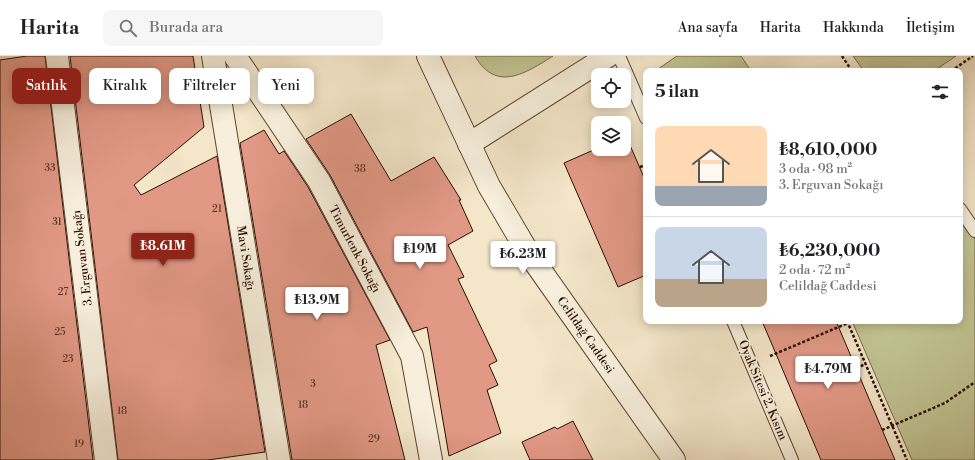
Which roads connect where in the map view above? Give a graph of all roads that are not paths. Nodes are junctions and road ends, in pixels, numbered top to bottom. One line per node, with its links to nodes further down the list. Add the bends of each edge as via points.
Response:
1 (57, 56): 12 (street, 3. Erguvan Sokağı)
2 (213, 56): 13 (street, Mavi Sokağı)
3 (235, 56): 14 (street, Timurlenk Sokağı, via 319,181 412,356)
4 (428, 56): 8 (street, Celildağ Caddesi)
5 (608, 56): 8 (street)
6 (619, 56): 7 (lane)
7 (643, 111)
8 (469, 144): 15 (street, Celildağ Caddesi, via 489,186 529,254)
9 (963, 214): 10 (lane)
10 (975, 231)
11 (734, 324): 16 (lane, Oyak Sitesi 2. Kısım)
12 (106, 460)
13 (279, 460)
14 (431, 460)
15 (674, 460)
16 (792, 460)

